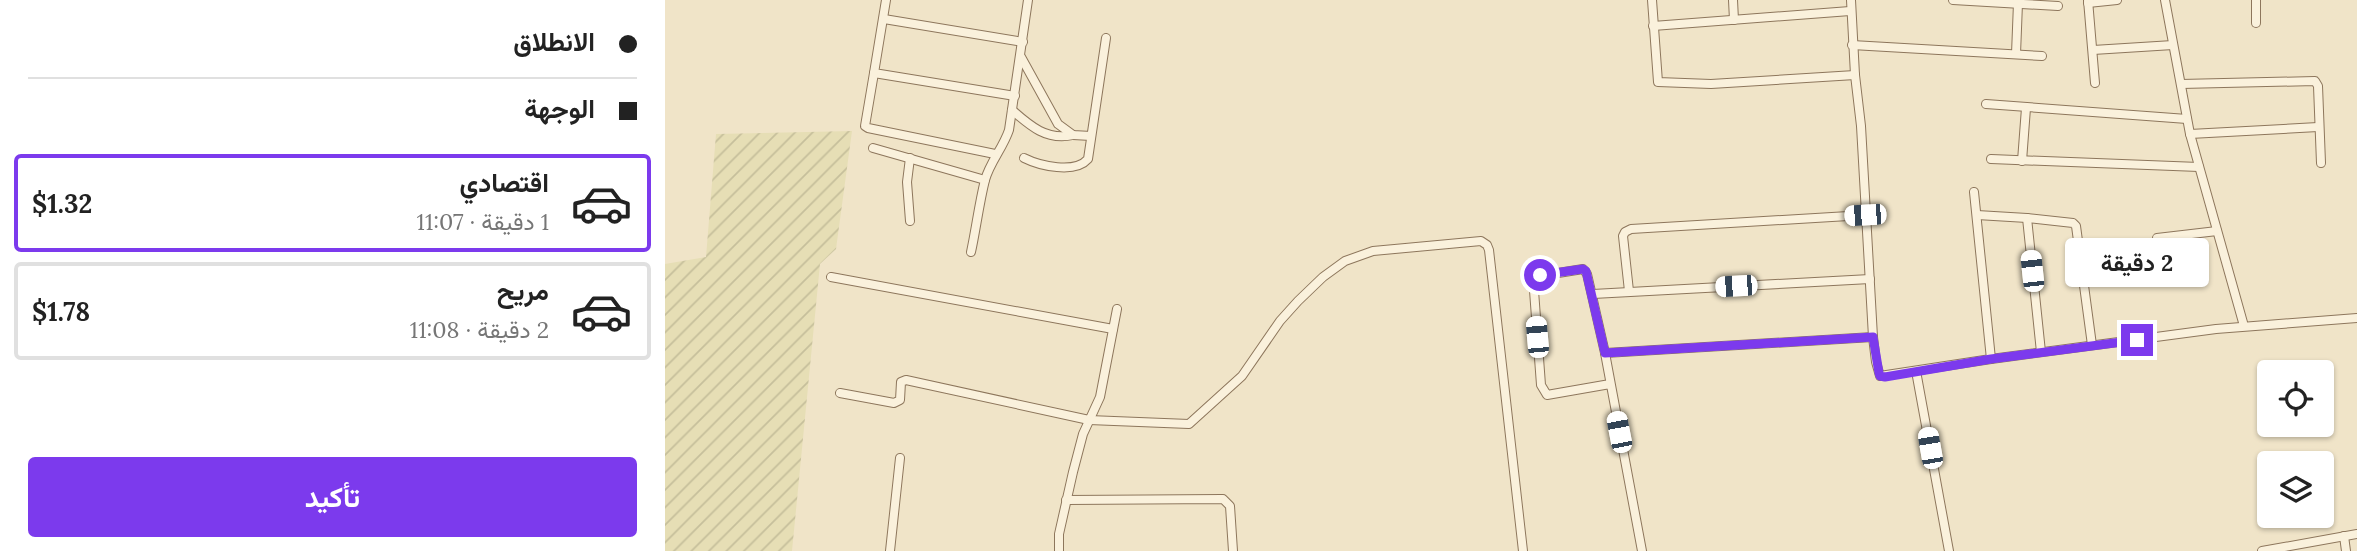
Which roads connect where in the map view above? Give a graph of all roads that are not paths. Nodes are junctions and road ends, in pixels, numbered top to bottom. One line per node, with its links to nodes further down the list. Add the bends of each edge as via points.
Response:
1 (887, 0): 14 (street)
2 (1028, 0): 19 (street)
3 (1652, 0): 17 (street)
4 (1733, 0): 15 (street)
5 (1851, 0): 13 (street)
6 (1953, 0): 11 (street)
7 (2117, 0): 10 (street)
8 (2165, 0): 21 (street)
9 (2256, 0): 16 (street)
10 (2088, 1): 22 (street)
11 (2018, 3): 12 (street); 23 (street)
12 (2058, 6)
13 (1850, 11): 15 (street); 20 (street)
14 (884, 19): 19 (street); 26 (street)
15 (1734, 20): 17 (street)
16 (2256, 23)
17 (1653, 26): 27 (street, via 1658,82 1711,84)
18 (1106, 38): 38 (street)
19 (1023, 42): 25 (street)
20 (1853, 45): 23 (street); 27 (street)
21 (2173, 45): 22 (street); 29 (street)
22 (2093, 50): 28 (street)
23 (2016, 54): 24 (street)
24 (2042, 56)
25 (1021, 57): 30 (street); 37 (street, via 1058,124)
26 (874, 73): 30 (street); 40 (street, via 865,126)
27 (1855, 75): 49 (street)
28 (2095, 83)
29 (2181, 84): 34 (street); 35 (street, via 2315,82)
30 (1015, 96): 33 (street)
31 (1986, 104): 32 (street)
32 (2026, 108): 34 (street); 44 (street)
33 (1012, 110): 37 (street, via 1046,134); 40 (street, via 1004,144)
34 (2187, 119): 36 (street)
35 (2318, 127): 36 (street); 45 (street)
36 (2190, 134): 46 (street)
37 (1073, 135): 38 (street)
38 (1091, 136): 42 (street, via 1083,165)
39 (873, 148): 41 (street)
40 (995, 154): 47 (street)
41 (910, 158): 47 (street); 52 (street)
42 (1024, 158)
43 (1991, 159): 44 (street)
44 (2022, 161): 46 (street)
45 (2321, 163)
46 (2199, 167): 53 (street)
47 (985, 180): 55 (street)
48 (1975, 192): 50 (street)
49 (1865, 215): 57 (street); 58 (street, via 1631,229 1623,236)
50 (1977, 215): 51 (street); 68 (street)
51 (2027, 218): 65 (street, via 2075,226); 66 (street)
52 (910, 221)
53 (2217, 231): 54 (street); 62 (street)
54 (2157, 238)
55 (971, 252)
56 (831, 277): 63 (street)
57 (1870, 279): 58 (street); 64 (street)
58 (1629, 291): 59 (street)
59 (1593, 294): 67 (street); 70 (street, via 1583,269 1533,277 1541,385 1547,395)
60 (1117, 309): 63 (street)
61 (2357, 318): 62 (street)
62 (2243, 326): 65 (street)
63 (1113, 329): 72 (street, via 1100,397)
64 (1873, 337): 67 (street); 69 (street, via 1880,376)
65 (2092, 345): 66 (street)
66 (2041, 352): 68 (street)
67 (1605, 353): 70 (street)
68 (1991, 359): 69 (street)
69 (1916, 371): 83 (street)
70 (1610, 384): 82 (street)
71 (840, 393): 72 (street, via 898,402 901,382 906,380)
72 (1089, 420): 74 (street); 81 (street, via 1189,424 1242,376 1298,302 1345,261 1373,251 1481,241 1489,250)
73 (900, 458): 78 (street)
74 (1066, 500): 79 (street); 80 (street, via 1223,499 1230,506)
75 (2357, 534): 76 (street)
76 (2344, 536): 77 (street); 85 (street)
77 (2275, 550): 84 (street)
78 (890, 551)
79 (1059, 551)
80 (1233, 551)
81 (1523, 551)
82 (1642, 551)
83 (1949, 551)
84 (2262, 551)
85 (2346, 551)

